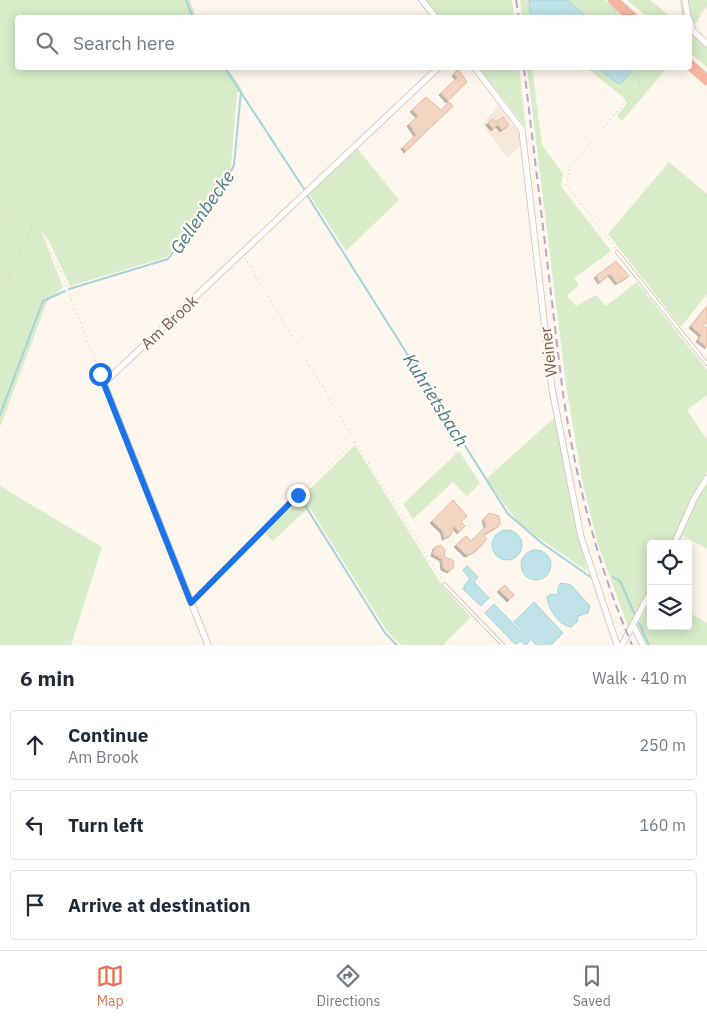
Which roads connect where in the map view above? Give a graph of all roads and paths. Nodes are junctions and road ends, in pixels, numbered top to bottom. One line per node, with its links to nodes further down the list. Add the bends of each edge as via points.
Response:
1 (422, 0): 5 (street)
2 (613, 0): 6 (highway)
3 (685, 0): 7 (street)
4 (707, 5): 8 (path)
5 (434, 15)
6 (630, 15)
7 (689, 15)
8 (692, 20)
9 (692, 26): 10 (street)
10 (707, 44)
11 (692, 67): 15 (highway)
12 (436, 70): 19 (street, Am Brook)
13 (477, 70): 32 (street, Weiner, via 522,130 552,390 581,537)
14 (633, 77): 18 (path, via 642,83 570,167 566,185)
15 (707, 80)
16 (0, 211): 17 (path)
17 (32, 226): 20 (path); 22 (path, via 42,234 62,275)
18 (617, 252): 21 (lane)
19 (242, 253): 22 (street, Am Brook); 23 (path)
20 (0, 296)
21 (707, 364)
22 (104, 383): 28 (street)
23 (355, 441): 26 (path); 28 (path)
24 (707, 478): 25 (street)
25 (676, 540)
26 (444, 584): 31 (lane)
27 (647, 598): 29 (street)
28 (191, 603): 30 (street)
29 (633, 625): 33 (street); 34 (street)
30 (208, 645)
31 (503, 645)
32 (617, 645)
33 (622, 645)
34 (643, 645)

